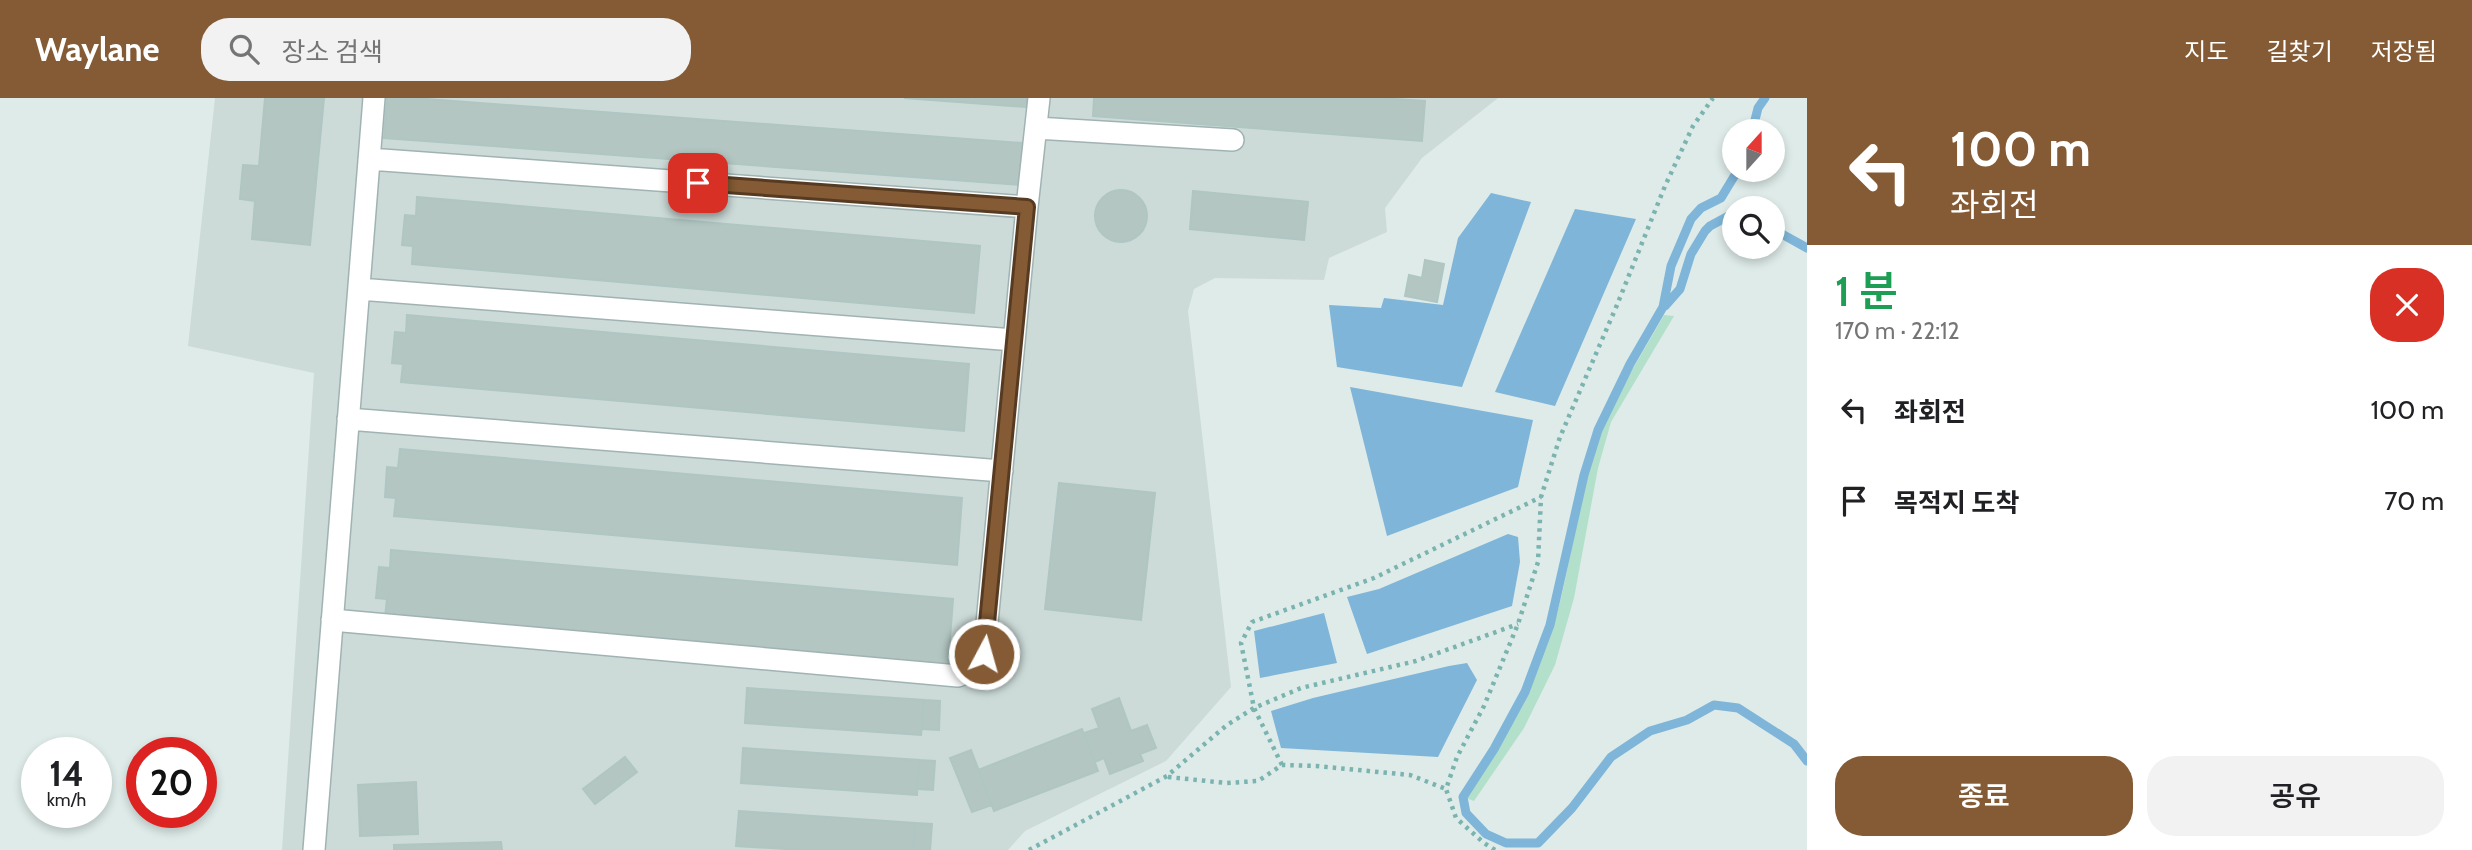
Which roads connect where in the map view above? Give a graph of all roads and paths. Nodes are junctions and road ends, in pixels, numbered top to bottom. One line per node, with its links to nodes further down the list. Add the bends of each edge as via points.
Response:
1 (374, 98): 6 (lane)
2 (1039, 98): 4 (lane)
3 (1713, 98): 12 (path, via 1693,127 1665,186 1560,438)
4 (1036, 128): 5 (lane); 7 (lane)
5 (1233, 140)
6 (369, 159): 7 (lane); 8 (lane)
7 (1027, 207): 9 (lane)
8 (359, 289): 9 (lane); 10 (lane)
9 (1014, 340): 11 (lane)
10 (348, 419): 11 (lane); 13 (lane)
11 (1002, 471): 13 (lane, via 984,654 975,669 958,676)
12 (1541, 497): 14 (path, via 1538,562); 15 (path, via 1374,578 1252,622 1241,643)
13 (332, 620): 19 (lane)
14 (1518, 624): 15 (path, via 1416,661 1301,688); 18 (path)
15 (1254, 708): 16 (path); 17 (path)
16 (1282, 765): 17 (path, via 1258,781 1226,783); 18 (path, via 1410,775)
17 (1167, 776): 20 (path)
18 (1446, 789): 21 (path, via 1456,818)
19 (314, 850)
20 (1029, 850)
21 (1495, 850)

